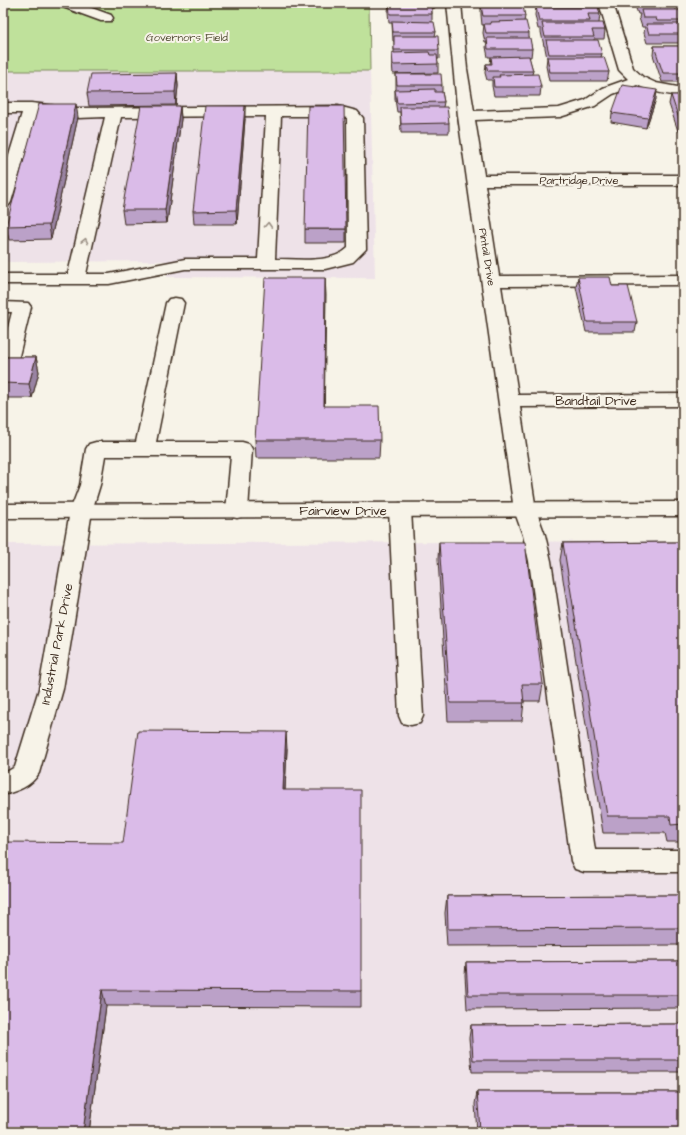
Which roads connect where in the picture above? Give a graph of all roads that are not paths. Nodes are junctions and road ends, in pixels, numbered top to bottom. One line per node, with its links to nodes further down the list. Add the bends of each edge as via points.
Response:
1 (65, 3): 4 (street)
2 (454, 3): 11 (street, Pintail Drive)
3 (606, 3): 5 (street, via 626,70)
4 (106, 18)
5 (638, 80): 6 (street, via 651,86); 11 (street, via 608,91 590,103 560,112)
6 (683, 92)
7 (3, 108): 8 (street)
8 (31, 108): 10 (street, via 78,113); 14 (street)
9 (274, 111): 10 (street); 15 (street, one-way to 9); 15 (street, via 338,111 352,114 355,118 357,249 343,260 325,264)
10 (114, 113): 17 (street, one-way to 10)
11 (466, 116): 12 (street, Pintail Drive)
12 (476, 180): 13 (street, Partridge Drive); 19 (street, Pintail Drive)
13 (683, 180)
14 (3, 202)
15 (266, 264): 17 (street, via 185,264 109,279)
16 (3, 279): 17 (street)
17 (76, 279)
18 (683, 280): 19 (street)
19 (491, 281): 24 (street, Pintail Drive)
20 (175, 303): 25 (street)
21 (3, 307): 22 (street, via 22,307 10,356)
22 (3, 356)
23 (683, 400): 24 (street, Bandtail Drive)
24 (509, 401): 28 (street, Pintail Drive)
25 (145, 449): 30 (street, Industrial Park Drive, via 96,449 90,485); 31 (street, via 242,449)
26 (683, 509): 28 (street, Fairview Drive)
27 (400, 510): 28 (street, Fairview Drive); 31 (street, Fairview Drive); 32 (street)
28 (525, 510): 34 (street, Pintail Drive, via 540,561 584,861)
29 (3, 511): 30 (street, Fairview Drive)
30 (81, 511): 31 (street, Fairview Drive); 33 (street, Industrial Park Drive, via 51,689 26,773)
31 (237, 511)
32 (411, 716)
33 (3, 785)
34 (683, 861)

